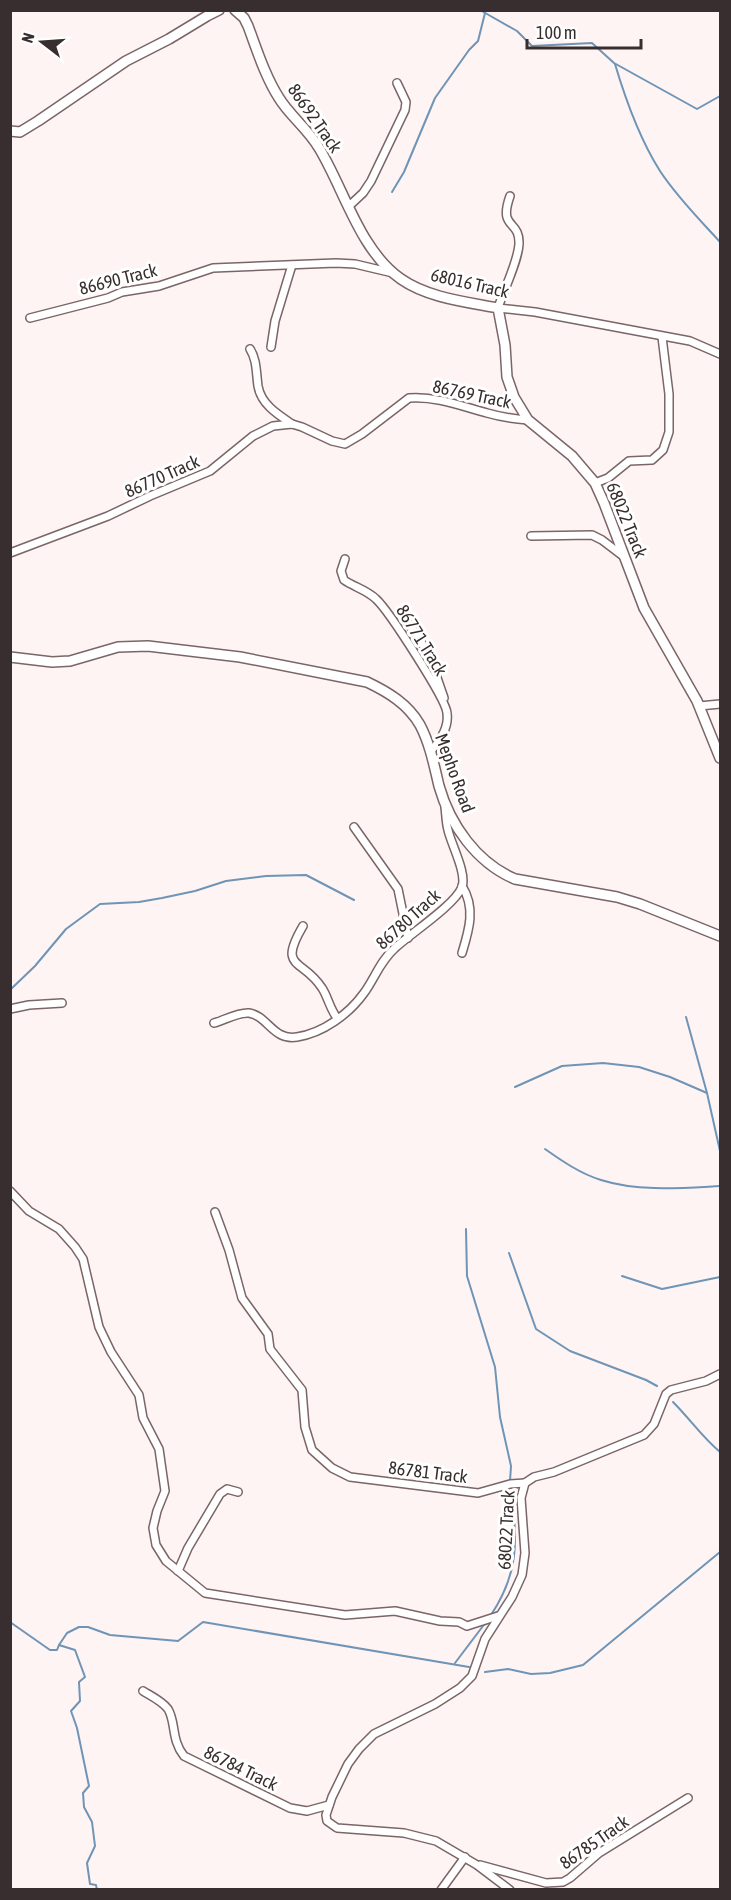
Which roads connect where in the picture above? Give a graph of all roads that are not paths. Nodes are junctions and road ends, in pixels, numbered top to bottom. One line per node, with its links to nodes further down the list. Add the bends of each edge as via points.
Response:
1 (219, 10): 4 (street, via 126,61)
2 (235, 10): 6 (street, 86692 Track, via 248,26 278,98 315,140)
3 (396, 83): 6 (street, via 406,102 405,110 371,181)
4 (15, 131)
5 (510, 196): 10 (street, via 506,213 518,234 518,254)
6 (348, 207): 9 (street, 86692 Track, via 366,239)
7 (292, 265): 8 (street, 68016 Track); 9 (street, 68016 Track, via 346,263); 13 (street)
8 (213, 268): 11 (street, 86690 Track, via 159,286 122,292)
9 (393, 273): 10 (street, 68016 Track, via 426,291)
10 (498, 308): 12 (street, 68016 Track); 16 (street, 68022 Track, via 510,387)
11 (30, 318)
12 (662, 337): 15 (street, 68016 Track, via 700,344); 18 (street, via 669,394 665,446 652,460 629,461)
13 (271, 347)
14 (250, 349): 17 (street, via 260,394 270,408)
15 (720, 354)
16 (528, 420): 17 (street, 86769 Track, via 434,399 409,398 345,444); 18 (street, 68022 Track, via 572,456)
17 (292, 424): 20 (street, 86770 Track, via 273,426 253,436 210,471)
18 (595, 483): 21 (street, 68022 Track)
19 (531, 536): 21 (street, via 592,535)
20 (10, 554)
21 (623, 556): 27 (street, 68022 Track, via 650,622)
22 (345, 559): 26 (street, 86771 Track, via 341,571 344,580 381,604)
23 (404, 612): 26 (street, via 428,652)
24 (10, 657): 28 (street, Mepho Road, via 70,661 118,647 148,646 346,676 383,689 400,701 419,723)
25 (720, 705): 27 (street)
26 (446, 706): 28 (street, via 448,720)
27 (699, 706): 29 (street, 68022 Track)
28 (431, 751): 30 (street, Mepho Road)
29 (720, 758)
30 (444, 801): 32 (street, 86780 Track); 34 (street, Mepho Road, via 469,843 501,873 537,884 617,897)
31 (354, 827): 35 (street, via 398,889)
32 (462, 886): 35 (street, 86780 Track, via 451,901); 36 (street, via 471,914)
33 (303, 926): 39 (street, via 291,954 323,988)
34 (720, 936)
35 (408, 938): 39 (street, 86780 Track, via 385,958 364,993)
36 (462, 953)
37 (62, 1004): 38 (street)
38 (10, 1009)
39 (337, 1018): 40 (street, 86780 Track, via 318,1031 296,1037 281,1035 250,1014)
40 (214, 1023)
41 (10, 1191): 46 (street, via 29,1211 59,1229 80,1254 99,1327 139,1395 143,1418 159,1449 165,1485 154,1536 160,1554)
42 (215, 1212): 44 (street, 86781 Track, via 242,1298 268,1334 270,1349 302,1390 305,1427 312,1450 321,1460 342,1474 363,1479 478,1493)
43 (720, 1374): 44 (street, 68022 Track, via 671,1390 645,1435)
44 (525, 1483): 47 (street, 68022 Track, via 521,1498 524,1564 517,1587)
45 (238, 1492): 46 (street, via 227,1490 220,1494)
46 (178, 1571): 47 (street, via 205,1593 345,1616 395,1611 467,1626)
47 (501, 1615): 50 (street, 68022 Track, via 485,1639 468,1681 435,1704 374,1734 348,1764)
48 (144, 1691): 50 (street, 86784 Track, via 168,1709 179,1750 192,1761 298,1811)
49 (688, 1798): 52 (street, 86785 Track, via 598,1853 562,1882 546,1883)
50 (329, 1805): 51 (street, via 327,1821 337,1828 404,1833 436,1841)
51 (465, 1857): 52 (street); 53 (street)
52 (477, 1865): 54 (street)
53 (441, 1890)
54 (510, 1890)

